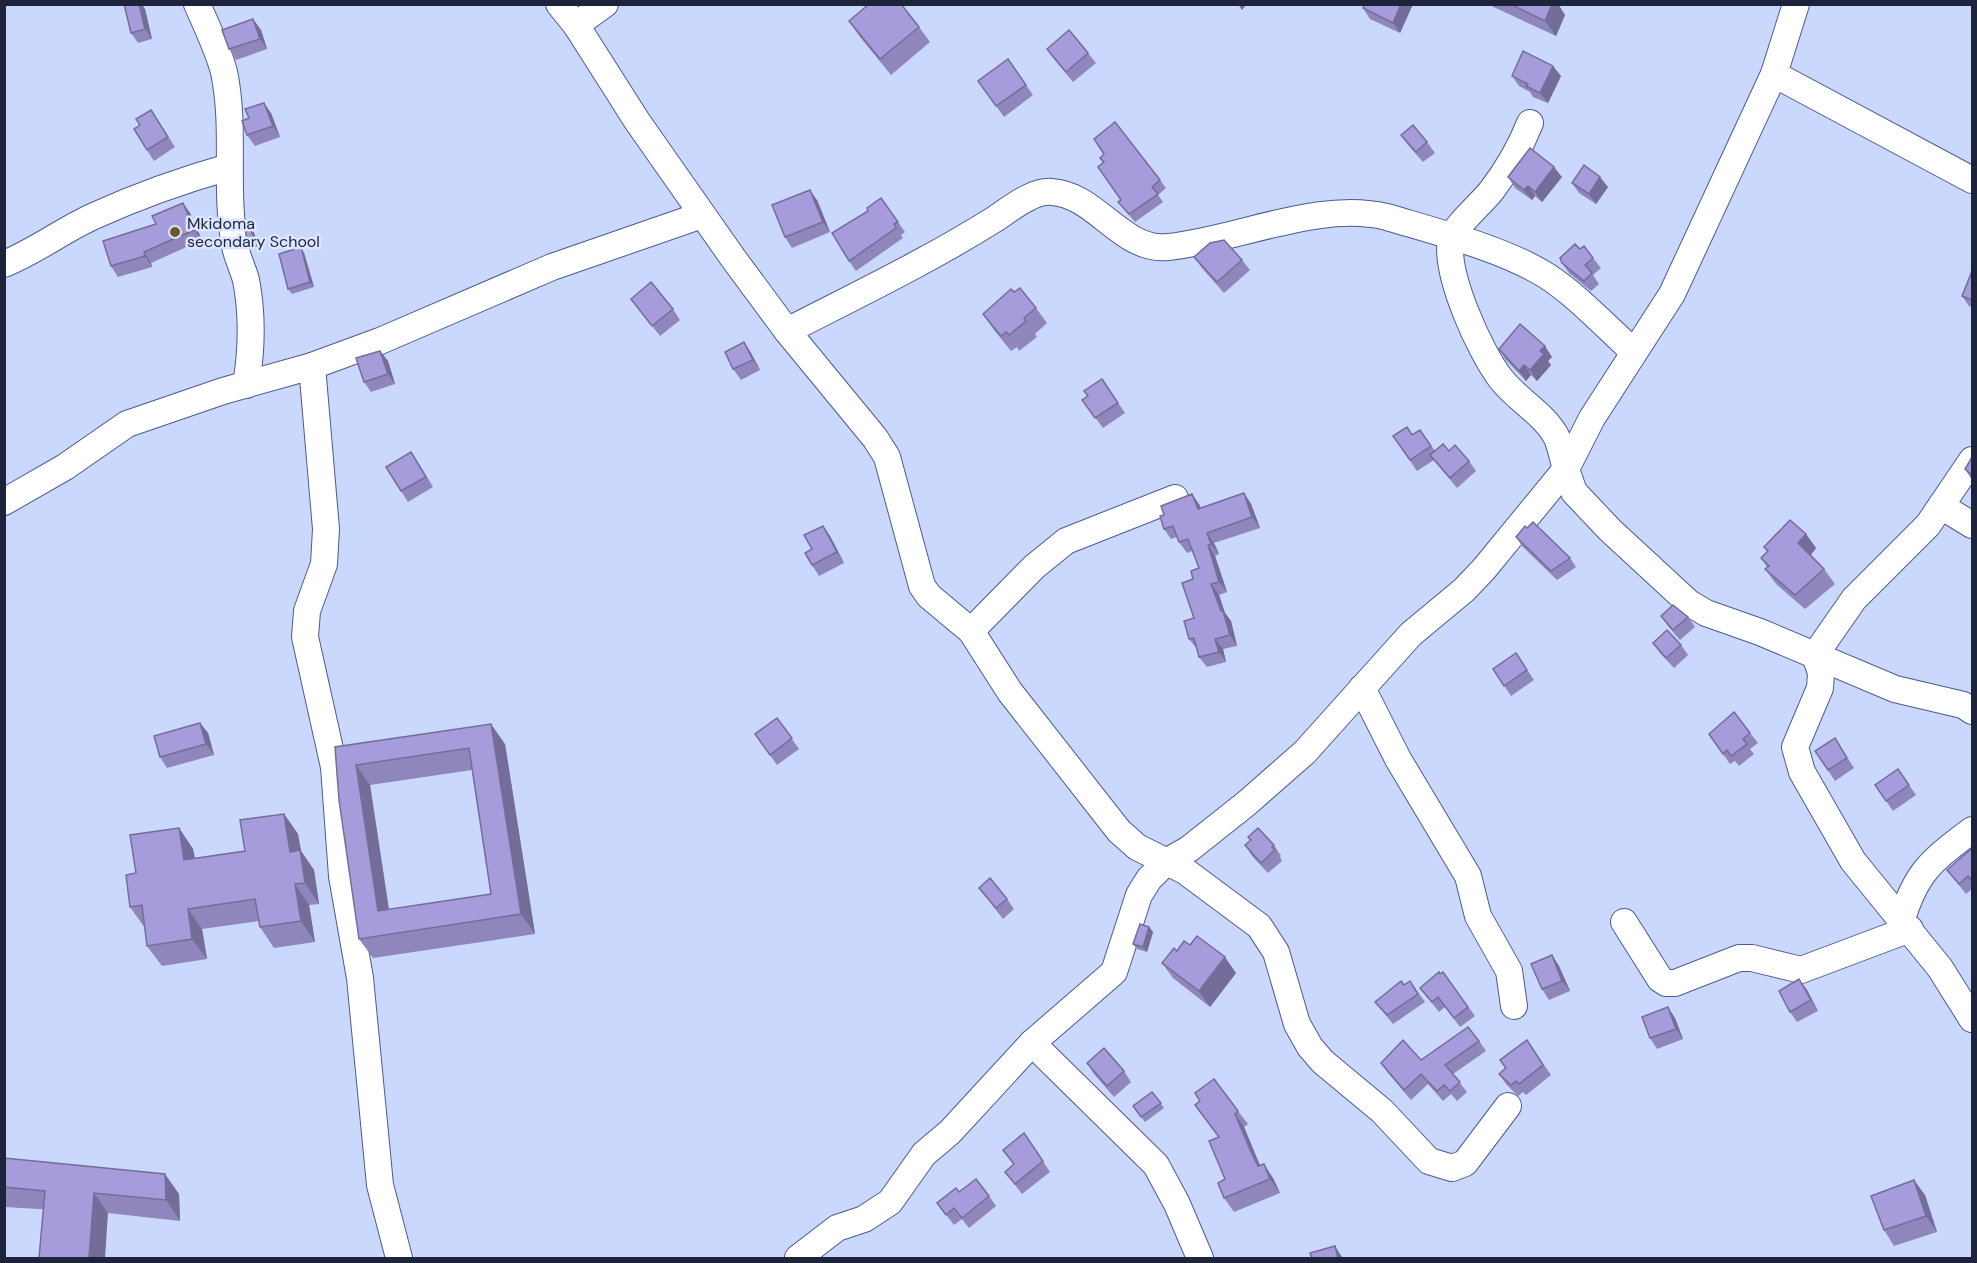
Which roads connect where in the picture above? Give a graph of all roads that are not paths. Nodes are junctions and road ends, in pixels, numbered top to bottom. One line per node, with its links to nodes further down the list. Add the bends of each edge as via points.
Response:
1 (197, 4): 8 (street, via 224,73)
2 (559, 4): 5 (street)
3 (605, 4): 5 (street)
4 (1796, 4): 6 (street)
5 (576, 25): 10 (street)
6 (1774, 74): 9 (street); 14 (street, via 1672,294)
7 (1530, 123): 11 (street, via 1518,152 1491,192)
8 (229, 167): 12 (street, via 171,184 95,216); 16 (street, via 235,246 252,314)
9 (1972, 180)
10 (702, 215): 13 (street); 15 (street, via 552,267)
11 (1451, 237): 13 (street, via 1369,212 1318,217 1153,248 1127,235 1083,203 1049,191 1015,206 941,253); 14 (street, via 1545,275); 18 (street, via 1457,290 1490,362 1510,390)
12 (4, 264)
13 (787, 331): 25 (street, via 858,414 887,457 922,586)
14 (1634, 352): 17 (street)
15 (312, 366): 16 (street); 37 (street, via 326,529 324,564 307,611 305,636 334,767 342,876 360,978 380,1185)
16 (246, 385): 22 (street, via 127,424 65,467)
17 (1592, 418): 18 (street); 20 (street)
18 (1547, 424): 20 (street, via 1557,439)
19 (1972, 460): 23 (street)
20 (1566, 469): 26 (street, via 1574,492 1602,523 1689,603 1720,620); 27 (street, via 1484,569 1411,634)
21 (1175, 498): 25 (street, via 1066,542 1034,567)
22 (4, 502)
23 (1941, 506): 24 (street); 26 (street, via 1916,538 1854,599)
24 (1972, 525)
25 (971, 631): 30 (street, via 1010,692 1119,831 1137,847)
26 (1815, 656): 28 (street, via 1895,689 1963,705); 32 (street, via 1821,673 1820,688 1798,737 1797,758 1853,861)
27 (1362, 688): 30 (street, via 1305,752 1189,849); 33 (street, via 1398,759 1468,876 1478,915 1509,970)
28 (1972, 711)
29 (1972, 830): 32 (street, via 1920,874 1911,891)
30 (1166, 862): 35 (street, via 1139,895 1114,972); 36 (street, via 1259,926 1276,952 1297,1024 1310,1047 1349,1086 1375,1105 1429,1161 1452,1168 1465,1163)
31 (1624, 922): 32 (street, via 1666,983 1740,958 1801,970)
32 (1906, 924): 34 (street)
33 (1514, 1006)
34 (1972, 1019)
35 (1032, 1042): 38 (street, via 924,1154 890,1202 864,1219 837,1228); 39 (street, via 1156,1166)
36 (1508, 1106)
37 (399, 1258)
38 (798, 1258)
39 (1200, 1258)

